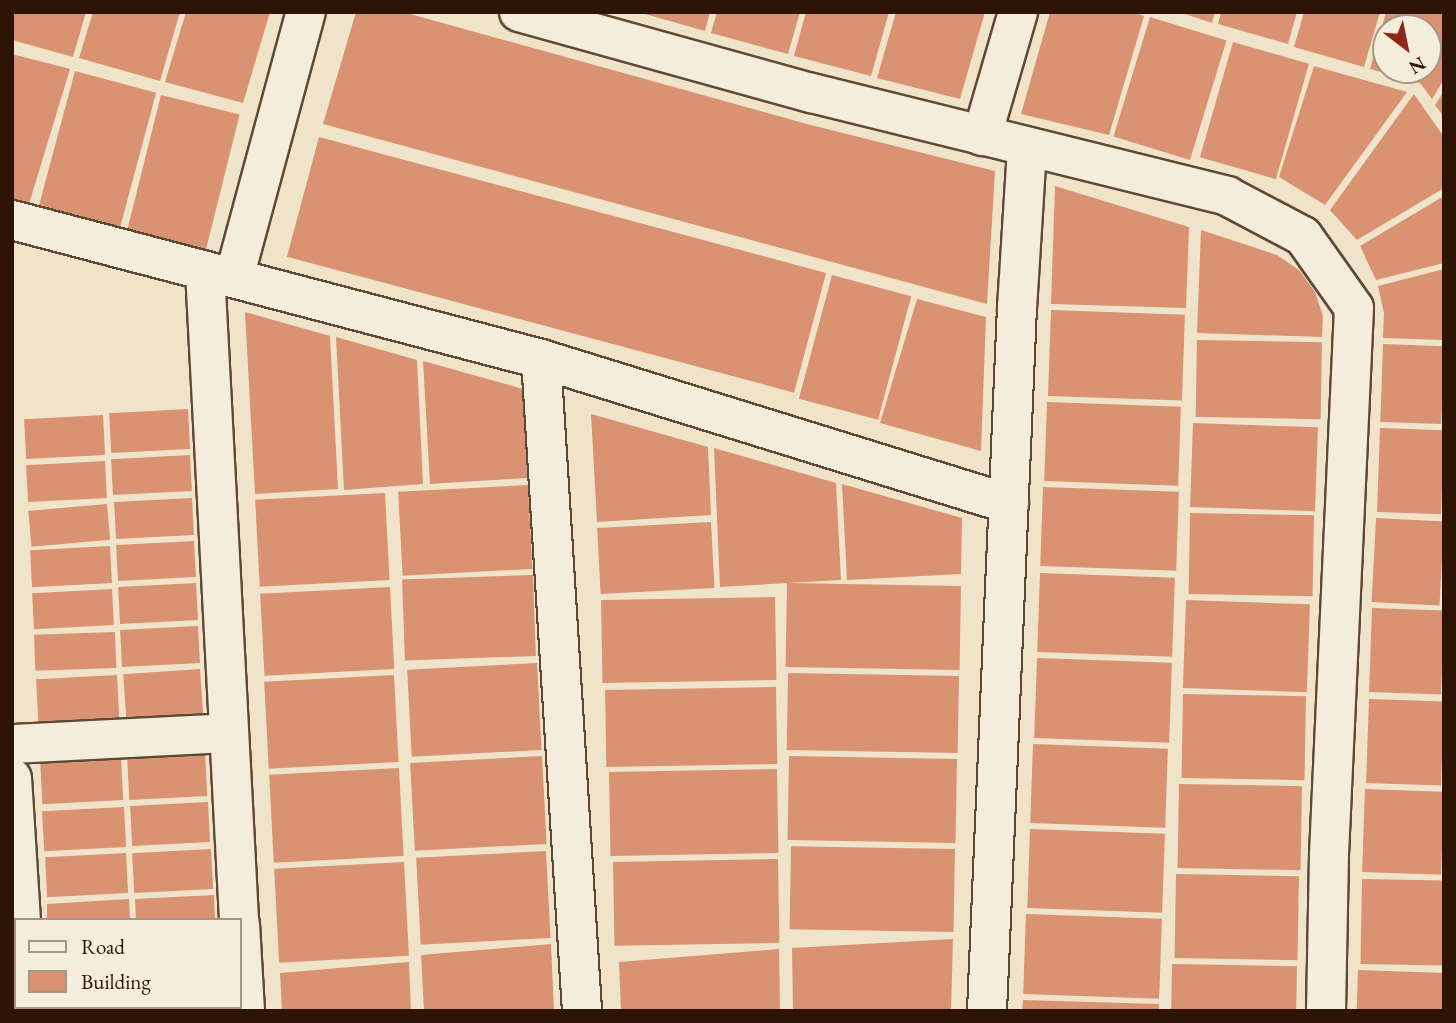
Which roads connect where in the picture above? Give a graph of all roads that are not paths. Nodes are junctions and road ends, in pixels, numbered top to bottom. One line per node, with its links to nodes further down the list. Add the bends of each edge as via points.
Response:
1 (306, 12): 7 (street)
2 (519, 12): 4 (street)
3 (1018, 12): 4 (street)
4 (982, 136): 5 (street)
5 (1027, 148): 9 (street); 19 (street, via 1227,195 1303,236 1354,309)
6 (12, 220): 7 (street)
7 (219, 274): 8 (street); 10 (street)
8 (541, 359): 9 (street); 17 (street)
9 (1009, 504): 18 (street)
10 (228, 733): 11 (street); 14 (street)
11 (12, 744)
12 (12, 778): 13 (street)
13 (21, 918)
14 (240, 918)
15 (242, 958): 16 (street)
16 (245, 1011)
17 (582, 1011)
18 (987, 1011)
19 (1326, 1011)

